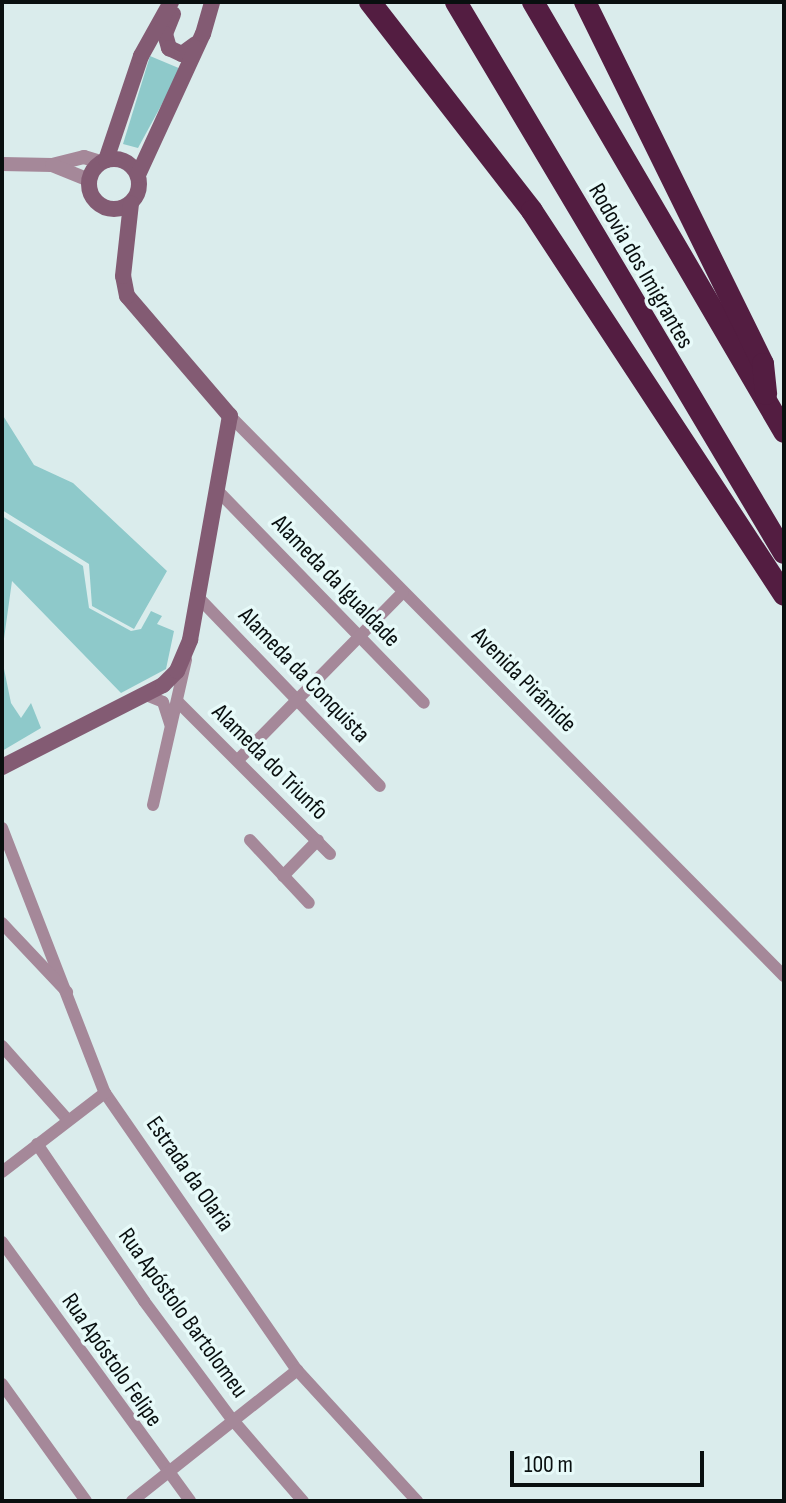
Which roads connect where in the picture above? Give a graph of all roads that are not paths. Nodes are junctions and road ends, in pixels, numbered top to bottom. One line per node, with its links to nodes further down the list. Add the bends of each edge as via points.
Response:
1 (171, 2): 9 (main road, via 141,56)
2 (179, 2): 8 (main road, via 165,34 169,48 188,52)
3 (212, 2): 8 (main road)
4 (370, 2): 24 (highway, via 532,211)
5 (456, 2): 21 (highway, Rodovia dos Imigrantes)
6 (533, 2): 17 (highway, Rodovia dos Imigrantes)
7 (585, 2): 17 (highway, via 763,364)
8 (203, 34): 12 (main road)
9 (103, 161): 11 (street, via 84,157); 12 (main road, via 123,161); 13 (main road)
10 (2, 164): 11 (street)
11 (52, 165): 13 (street)
12 (138, 175): 14 (main road, via 138,193)
13 (89, 180): 15 (main road, via 96,202)
14 (131, 203): 15 (main road); 16 (main road)
15 (111, 210): 16 (main road)
16 (125, 237): 18 (main road, via 127,296)
17 (767, 403): 19 (highway, Rodovia dos Imigrantes)
18 (230, 416): 20 (main road); 22 (street, Avenida Pirâmide)
19 (784, 432)
20 (216, 489): 23 (main road); 25 (street, Alameda da Igualdade)
21 (784, 553)
22 (403, 592): 25 (street); 43 (street, Avenida Pirâmide)
23 (196, 595): 26 (main road); 28 (street, Alameda da Conquista)
24 (784, 595)
25 (359, 637): 28 (street); 30 (street, Alameda da Igualdade)
26 (187, 652): 27 (main road, via 171,678); 29 (street)
27 (146, 695): 31 (street, via 163,702); 33 (main road, via 60,733)
28 (299, 698): 32 (street); 34 (street, Alameda da Conquista)
29 (178, 702): 31 (street); 32 (street, Alameda do Triunfo)
30 (424, 703)
31 (170, 727): 35 (street)
32 (238, 760): 38 (street, Alameda do Triunfo)
33 (2, 767)
34 (380, 786)
35 (153, 805)
36 (2, 828): 44 (street, Estrada da Olaria)
37 (250, 840): 40 (street)
38 (318, 840): 39 (street, Alameda do Triunfo); 40 (street)
39 (330, 854)
40 (283, 876): 41 (street)
41 (309, 903)
42 (2, 923): 44 (street)
43 (784, 976)
44 (69, 994): 46 (street, Estrada da Olaria)
45 (2, 1046): 47 (street)
46 (105, 1093): 47 (street); 51 (street, Estrada da Olaria)
47 (67, 1119): 48 (street)
48 (37, 1144): 49 (street); 53 (street, Rua Apóstolo Bartolomeu)
49 (2, 1172)
50 (2, 1242): 54 (street, Rua Apóstolo Felipe)
51 (297, 1370): 53 (street); 59 (street, Estrada da Olaria)
52 (2, 1384): 55 (street)
53 (231, 1418): 54 (street); 58 (street, Rua Apóstolo Bartolomeu)
54 (166, 1473): 56 (street); 57 (street, Rua Apóstolo Felipe)
55 (86, 1501)
56 (132, 1501)
57 (190, 1501)
58 (303, 1501)
59 (417, 1501)

